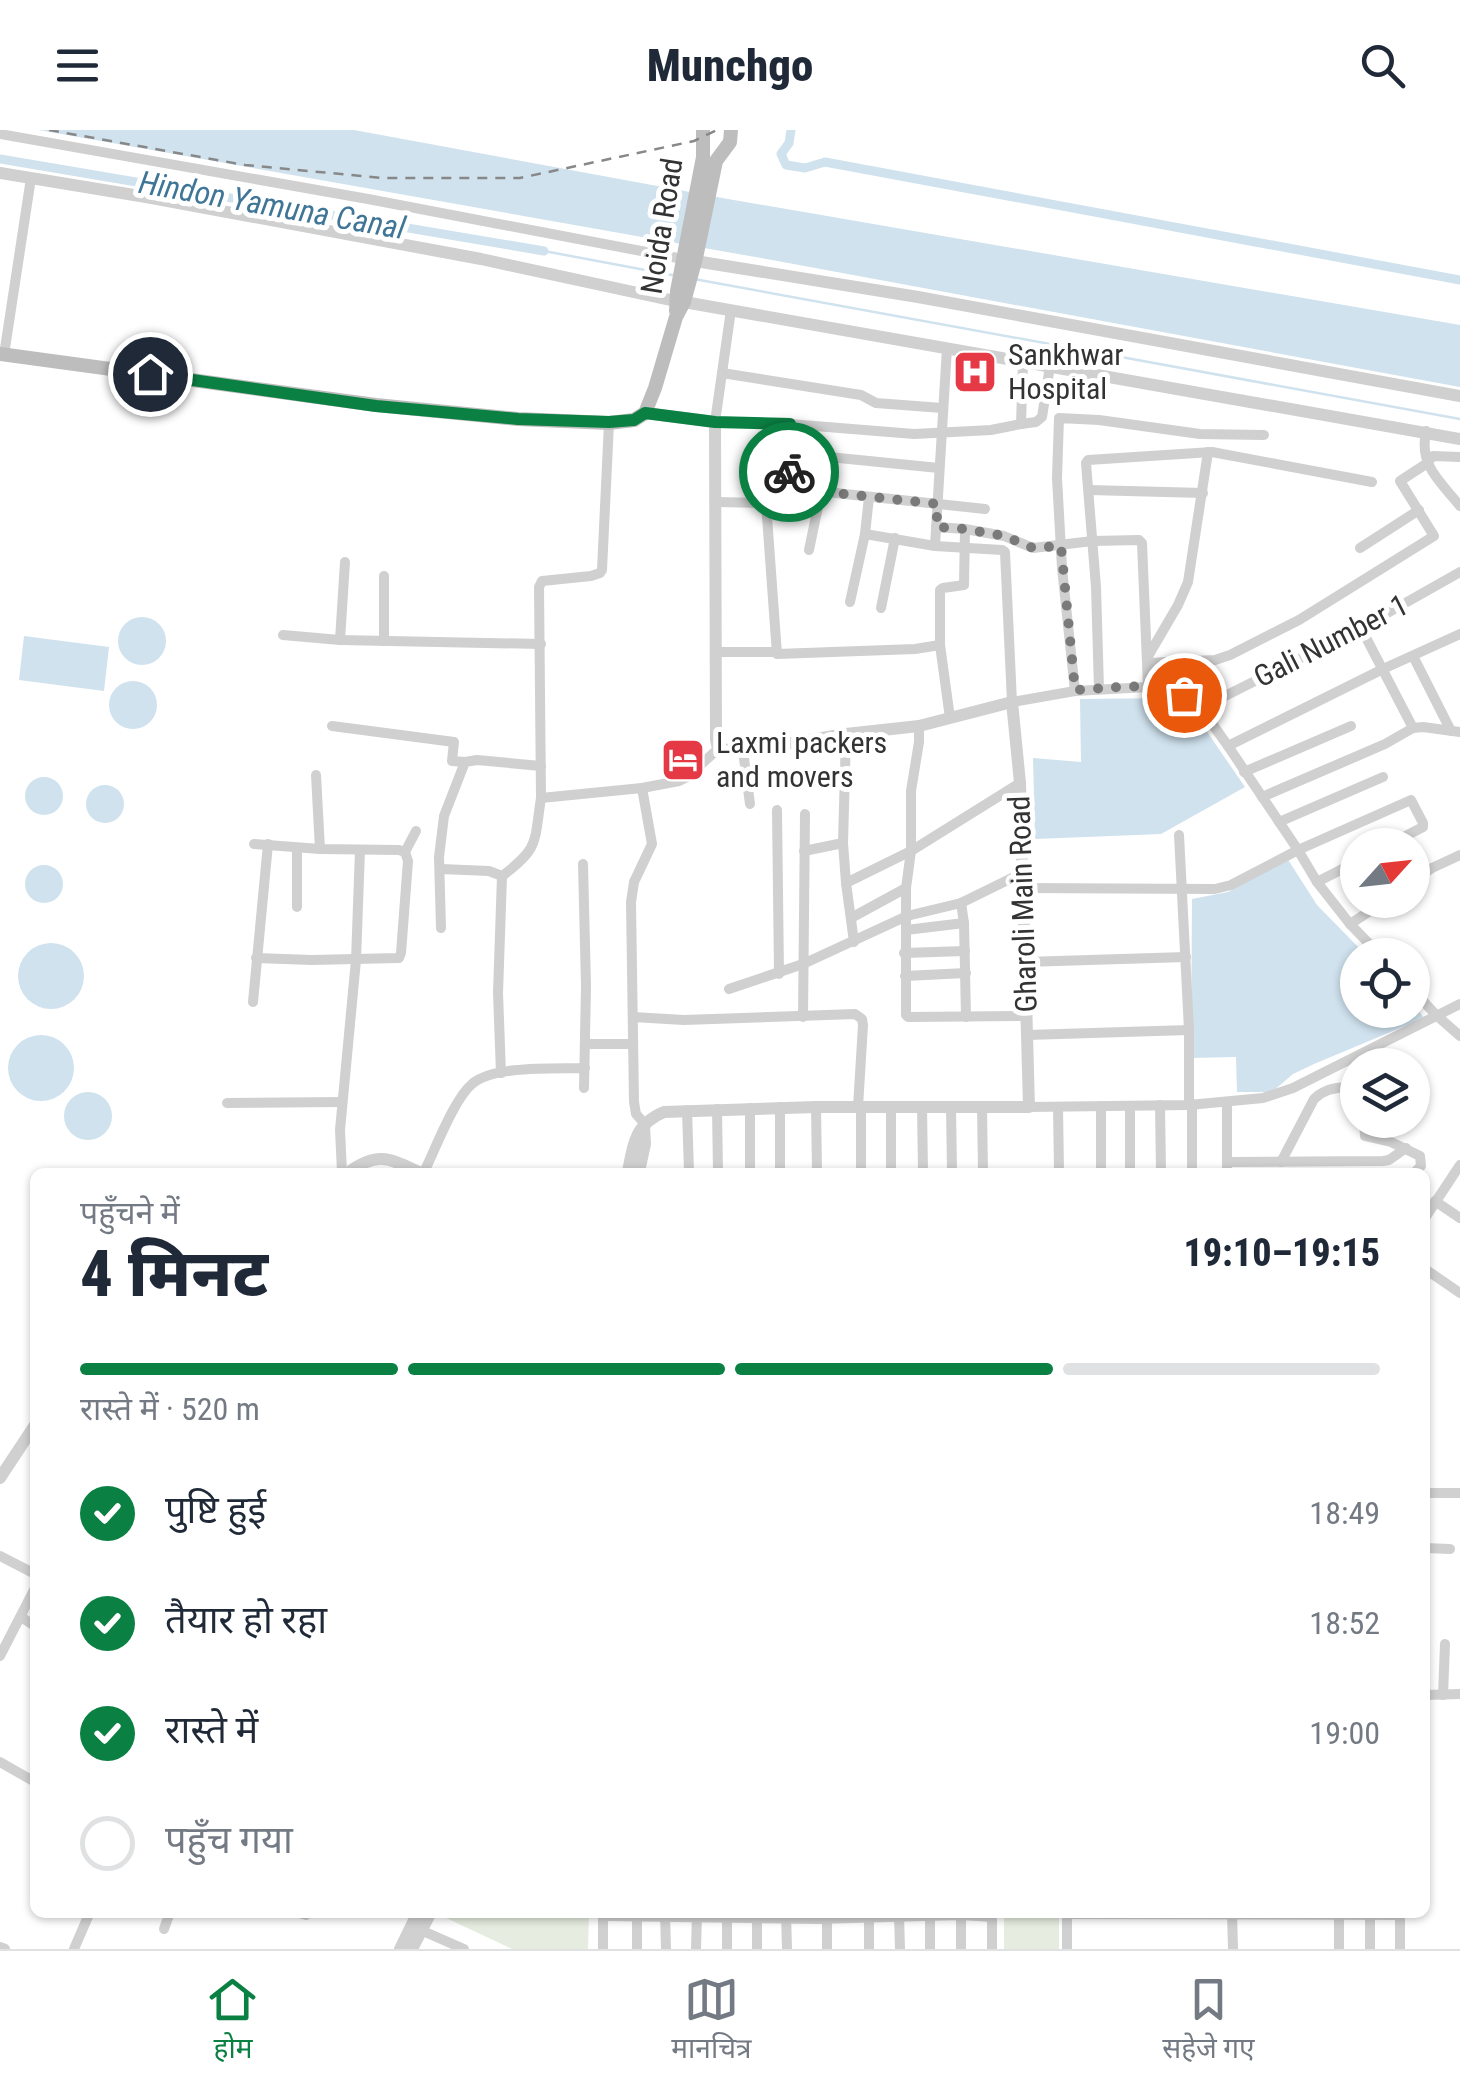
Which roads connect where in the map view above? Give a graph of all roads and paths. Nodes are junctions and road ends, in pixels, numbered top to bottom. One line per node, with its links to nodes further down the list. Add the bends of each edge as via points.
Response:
1 (731, 130): 4 (main road, Noida Road)
2 (0, 134): 8 (street)
3 (703, 137): 4 (main road, via 712,154); 7 (main road, Noida Road)
4 (722, 153): 7 (main road, Noida Road)
5 (0, 172): 6 (street)
6 (32, 178): 9 (street); 12 (street)
7 (703, 189): 8 (main road, Noida Road)
8 (689, 263): 9 (main road, Noida Road); 16 (street)
9 (680, 300): 10 (street); 18 (main road, Noida Road)
10 (731, 310): 11 (street); 15 (street)
11 (947, 348): 13 (street); 17 (street)
12 (2, 355): 21 (main road, via 376,406)
13 (1022, 362): 14 (street); 24 (street)
14 (1050, 366): 19 (street); 25 (street)
15 (722, 373): 17 (street, via 860,394 876,403); 22 (street)
16 (1460, 396)
17 (942, 408): 26 (street)
18 (645, 413): 21 (main road); 22 (street)
19 (1042, 417): 20 (street); 24 (street)
20 (1060, 418): 27 (street, via 1200,434); 52 (street)
21 (609, 422): 66 (street, via 602,570 540,584)
22 (715, 422): 23 (street); 40 (street)
23 (790, 424): 26 (street); 30 (street)
24 (1021, 424): 26 (street)
25 (1426, 431): 28 (street); 32 (street)
26 (940, 433): 33 (street)
27 (1264, 434)
28 (1460, 439)
29 (1208, 452): 34 (street); 36 (street, via 1092,459 1086,463); 38 (street)
30 (790, 453): 33 (street); 35 (street)
31 (1460, 458): 32 (street, via 1433,456)
32 (1426, 464): 43 (street); 45 (street, via 1400,480)
33 (939, 468): 42 (street)
34 (1372, 482)
35 (788, 488): 37 (street); 41 (street)
36 (1088, 490): 38 (street); 50 (street)
37 (821, 492): 39 (street); 55 (street)
38 (1202, 493): 71 (street, via 1188,582)
39 (869, 497): 42 (street); 48 (street)
40 (716, 502): 41 (street); 68 (street)
41 (766, 503): 69 (street)
42 (938, 504): 44 (street); 46 (street)
43 (1460, 506)
44 (985, 509)
45 (1420, 510): 54 (street); 71 (street, via 1434,536 1298,620 1223,658)
46 (936, 527): 47 (street); 51 (street)
47 (965, 529): 52 (street, via 1033,548); 53 (street)
48 (865, 534): 49 (street); 59 (street)
49 (895, 538): 51 (street); 60 (street)
50 (1093, 541): 52 (street); 71 (street, via 1141,541); 74 (street)
51 (935, 546): 53 (street)
52 (1061, 546): 75 (street)
53 (964, 548): 67 (street, via 964,585 941,588); 76 (street, via 1005,552)
54 (1360, 548)
55 (810, 550)
56 (345, 562): 64 (street)
57 (1460, 572): 61 (street, Gali Number 1)
58 (384, 576): 65 (street)
59 (850, 602)
60 (881, 608)
61 (1361, 628): 72 (street); 77 (street, Gali Number 1)
62 (1460, 634): 70 (street)
63 (282, 636): 64 (street)
64 (340, 640): 65 (street)
65 (384, 641): 66 (street)
66 (541, 644): 89 (street)
67 (940, 646): 69 (street); 78 (street)
68 (716, 652): 69 (street); 86 (street)
69 (776, 652)
70 (1412, 656): 72 (street); 83 (street)
71 (1147, 661): 73 (street)
72 (1383, 669): 82 (street); 85 (street)
73 (1148, 687): 74 (street); 77 (street, via 1176,691)
74 (1099, 689): 75 (street)
75 (1075, 690): 76 (street)
76 (1012, 702): 78 (street); 93 (street, Gharoli Main Road)
77 (1201, 708): 85 (street)
78 (950, 718): 80 (street)
79 (332, 726): 88 (street, via 454,742 452,761)
80 (919, 726): 84 (street); 114 (street)
81 (1351, 726): 90 (street)
82 (1413, 728): 83 (street); 95 (street)
83 (1455, 732)
84 (846, 734): 87 (street); 106 (street)
85 (1228, 746): 90 (street)
86 (718, 749): 87 (street); 94 (street, via 683,780)
87 (742, 751): 97 (street)
88 (465, 762): 89 (street); 118 (street, via 444,816)
89 (541, 766): 96 (street)
90 (1244, 772): 95 (street)
91 (316, 775): 110 (street)
92 (1383, 777): 100 (street)
93 (1020, 784): 114 (street); 122 (street, Gharoli Main Road)
94 (642, 788): 96 (street); 154 (street, via 652,844 631,892)
95 (1262, 797): 100 (street)
96 (541, 798): 121 (street, via 530,852)
97 (750, 804)
98 (777, 810): 146 (street)
99 (805, 814): 113 (street)
100 (1279, 822): 112 (street)
101 (1348, 828): 102 (street, via 1411,800)
102 (1420, 828)
103 (416, 831): 115 (street)
104 (1340, 831): 112 (street)
105 (1179, 835): 126 (street)
106 (844, 843): 113 (street); 124 (street)
107 (254, 844): 108 (street)
108 (268, 844): 109 (street); 141 (street)
109 (297, 848): 110 (street); 128 (street)
110 (320, 849): 111 (street)
111 (360, 850): 115 (street); 142 (street)
112 (1298, 850): 123 (street); 126 (street, via 1231,885)
113 (804, 851): 144 (street)
114 (911, 851): 124 (street); 125 (street)
115 (405, 852): 142 (street, via 402,954)
116 (1460, 855): 119 (street)
117 (583, 864): 160 (street)
118 (441, 869): 121 (street); 134 (street)
119 (1430, 869)
120 (1340, 870): 123 (street)
121 (502, 876): 163 (street)
122 (1022, 880): 126 (street); 127 (street); 143 (street, Gharoli Main Road)
123 (1316, 882): 133 (street)
124 (846, 883): 130 (street)
125 (906, 888): 129 (street); 130 (street)
126 (1180, 890): 140 (street)
127 (961, 903): 129 (street); 132 (street)
128 (297, 907)
129 (907, 916): 135 (street); 137 (street)
130 (850, 918): 137 (street)
131 (1359, 918): 133 (street)
132 (964, 923): 135 (street); 138 (street)
133 (1350, 924): 136 (street)
134 (441, 928)
135 (906, 930): 139 (street)
136 (1364, 938)
137 (854, 942): 144 (street)
138 (965, 950): 139 (street); 145 (street)
139 (904, 953): 147 (street)
140 (1186, 957): 143 (street); 157 (street)
141 (256, 958): 142 (street); 149 (street)
142 (356, 960): 166 (street)
143 (1025, 962): 153 (street, Gharoli Main Road)
144 (803, 964): 146 (street); 155 (street)
145 (966, 972): 147 (street); 156 (street)
146 (779, 974): 148 (street)
147 (905, 976): 156 (street, via 908,1017)
148 (729, 989)
149 (253, 1002)
150 (1460, 1004): 152 (street)
151 (1430, 1008): 152 (street)
152 (1436, 1015): 159 (street); 168 (street, via 1293,1088)
153 (1026, 1016): 156 (street); 158 (street, Gharoli Main Road)
154 (633, 1017): 155 (street); 161 (street)
155 (802, 1017): 177 (street, via 855,1014 862,1020)
156 (966, 1017)
157 (1189, 1030): 158 (street); 169 (street)
158 (1027, 1035): 180 (street, Gharoli Main Road)
159 (1460, 1036)
160 (586, 1044): 161 (street); 162 (street)
161 (634, 1044): 185 (street, via 636,1114)
162 (585, 1068): 163 (street); 164 (street)
163 (502, 1072): 197 (street, via 481,1077 462,1094)
164 (584, 1088)
165 (1340, 1089): 188 (street, via 1314,1099)
166 (342, 1102): 167 (street); 194 (street)
167 (227, 1103)
168 (1227, 1103): 169 (street); 190 (street)
169 (1190, 1104): 176 (street); 214 (street)
170 (816, 1106): 177 (street); 182 (street); 204 (street)
171 (890, 1106): 177 (street); 178 (street); 206 (street)
172 (951, 1106): 178 (street); 179 (street); 208 (street)
173 (1058, 1106): 174 (street); 180 (street); 210 (street)
174 (1101, 1106): 175 (street); 211 (street)
175 (1130, 1106): 176 (street); 212 (street)
176 (1160, 1106): 213 (street)
177 (860, 1107): 205 (street)
178 (922, 1107): 207 (street)
179 (982, 1107): 180 (street); 209 (street)
180 (1029, 1107)
181 (750, 1108): 182 (street); 183 (street); 202 (street)
182 (780, 1108): 203 (street)
183 (717, 1109): 184 (street); 201 (street)
184 (687, 1110): 185 (street, via 664,1112); 200 (street)
185 (644, 1124): 198 (street); 199 (street)
186 (1375, 1138): 187 (street)
187 (1406, 1148): 193 (street, via 1386,1161); 215 (street, via 1422,1159)
188 (1282, 1162): 191 (street); 192 (street)
189 (1460, 1165): 216 (street)
190 (1227, 1167): 191 (street)
191 (1252, 1167)
192 (1302, 1167): 193 (street)
193 (1350, 1167)
194 (345, 1168)
195 (354, 1168): 196 (street, via 389,1158)
196 (413, 1168)
197 (424, 1168)
198 (629, 1168)
199 (641, 1168)
200 (689, 1168)
201 (718, 1168)
202 (750, 1168)
203 (780, 1168)
204 (817, 1168)
205 (861, 1168)
206 (891, 1168)
207 (923, 1168)
208 (952, 1168)
209 (982, 1168)
210 (1059, 1168)
211 (1101, 1168)
212 (1130, 1168)
213 (1161, 1168)
214 (1192, 1168)
215 (1420, 1168)
216 (1436, 1201): 217 (street); 218 (street)
217 (1430, 1210)
218 (1460, 1218)
219 (1430, 1272): 220 (street)
220 (1460, 1292)
221 (30, 1433): 222 (street)
222 (0, 1478)
223 (1430, 1493): 224 (street)
224 (1460, 1493)
225 (1430, 1548): 226 (street)
226 (1450, 1549)
227 (0, 1556): 228 (street)
228 (30, 1571)
229 (30, 1599): 230 (street)
230 (21, 1618): 231 (street); 233 (street)
231 (30, 1623)
232 (1445, 1644): 236 (street)
233 (0, 1656)
234 (1460, 1694): 236 (street)
235 (1430, 1695): 236 (street)
236 (1444, 1695)
237 (0, 1762): 238 (street)
238 (30, 1779)
239 (87, 1918): 261 (street)
240 (168, 1918): 260 (street)
241 (603, 1918): 265 (street)
242 (636, 1918): 266 (street)
243 (665, 1918): 267 (street)
244 (697, 1918): 268 (street)
245 (727, 1918): 269 (street)
246 (757, 1918): 270 (street)
247 (786, 1918): 271 (street)
248 (827, 1918): 272 (street)
249 (869, 1918): 273 (street)
250 (900, 1918): 274 (street)
251 (930, 1918): 275 (street)
252 (961, 1918): 276 (street)
253 (992, 1918): 277 (street)
254 (1066, 1918): 278 (street)
255 (1232, 1918): 279 (street)
256 (1339, 1918): 280 (street)
257 (1370, 1918): 281 (street)
258 (1400, 1918): 282 (street)
259 (417, 1923): 262 (street); 263 (street); 264 (street)
260 (164, 1929)
261 (74, 1949)
262 (400, 1949)
263 (412, 1949)
264 (464, 1949)
265 (603, 1949)
266 (636, 1949)
267 (666, 1949)
268 (696, 1949)
269 (727, 1949)
270 (757, 1949)
271 (787, 1949)
272 (827, 1949)
273 (870, 1949)
274 (900, 1949)
275 (930, 1949)
276 (961, 1949)
277 (992, 1949)
278 (1067, 1949)
279 (1232, 1949)
280 (1339, 1949)
281 (1370, 1949)
282 (1400, 1949)

